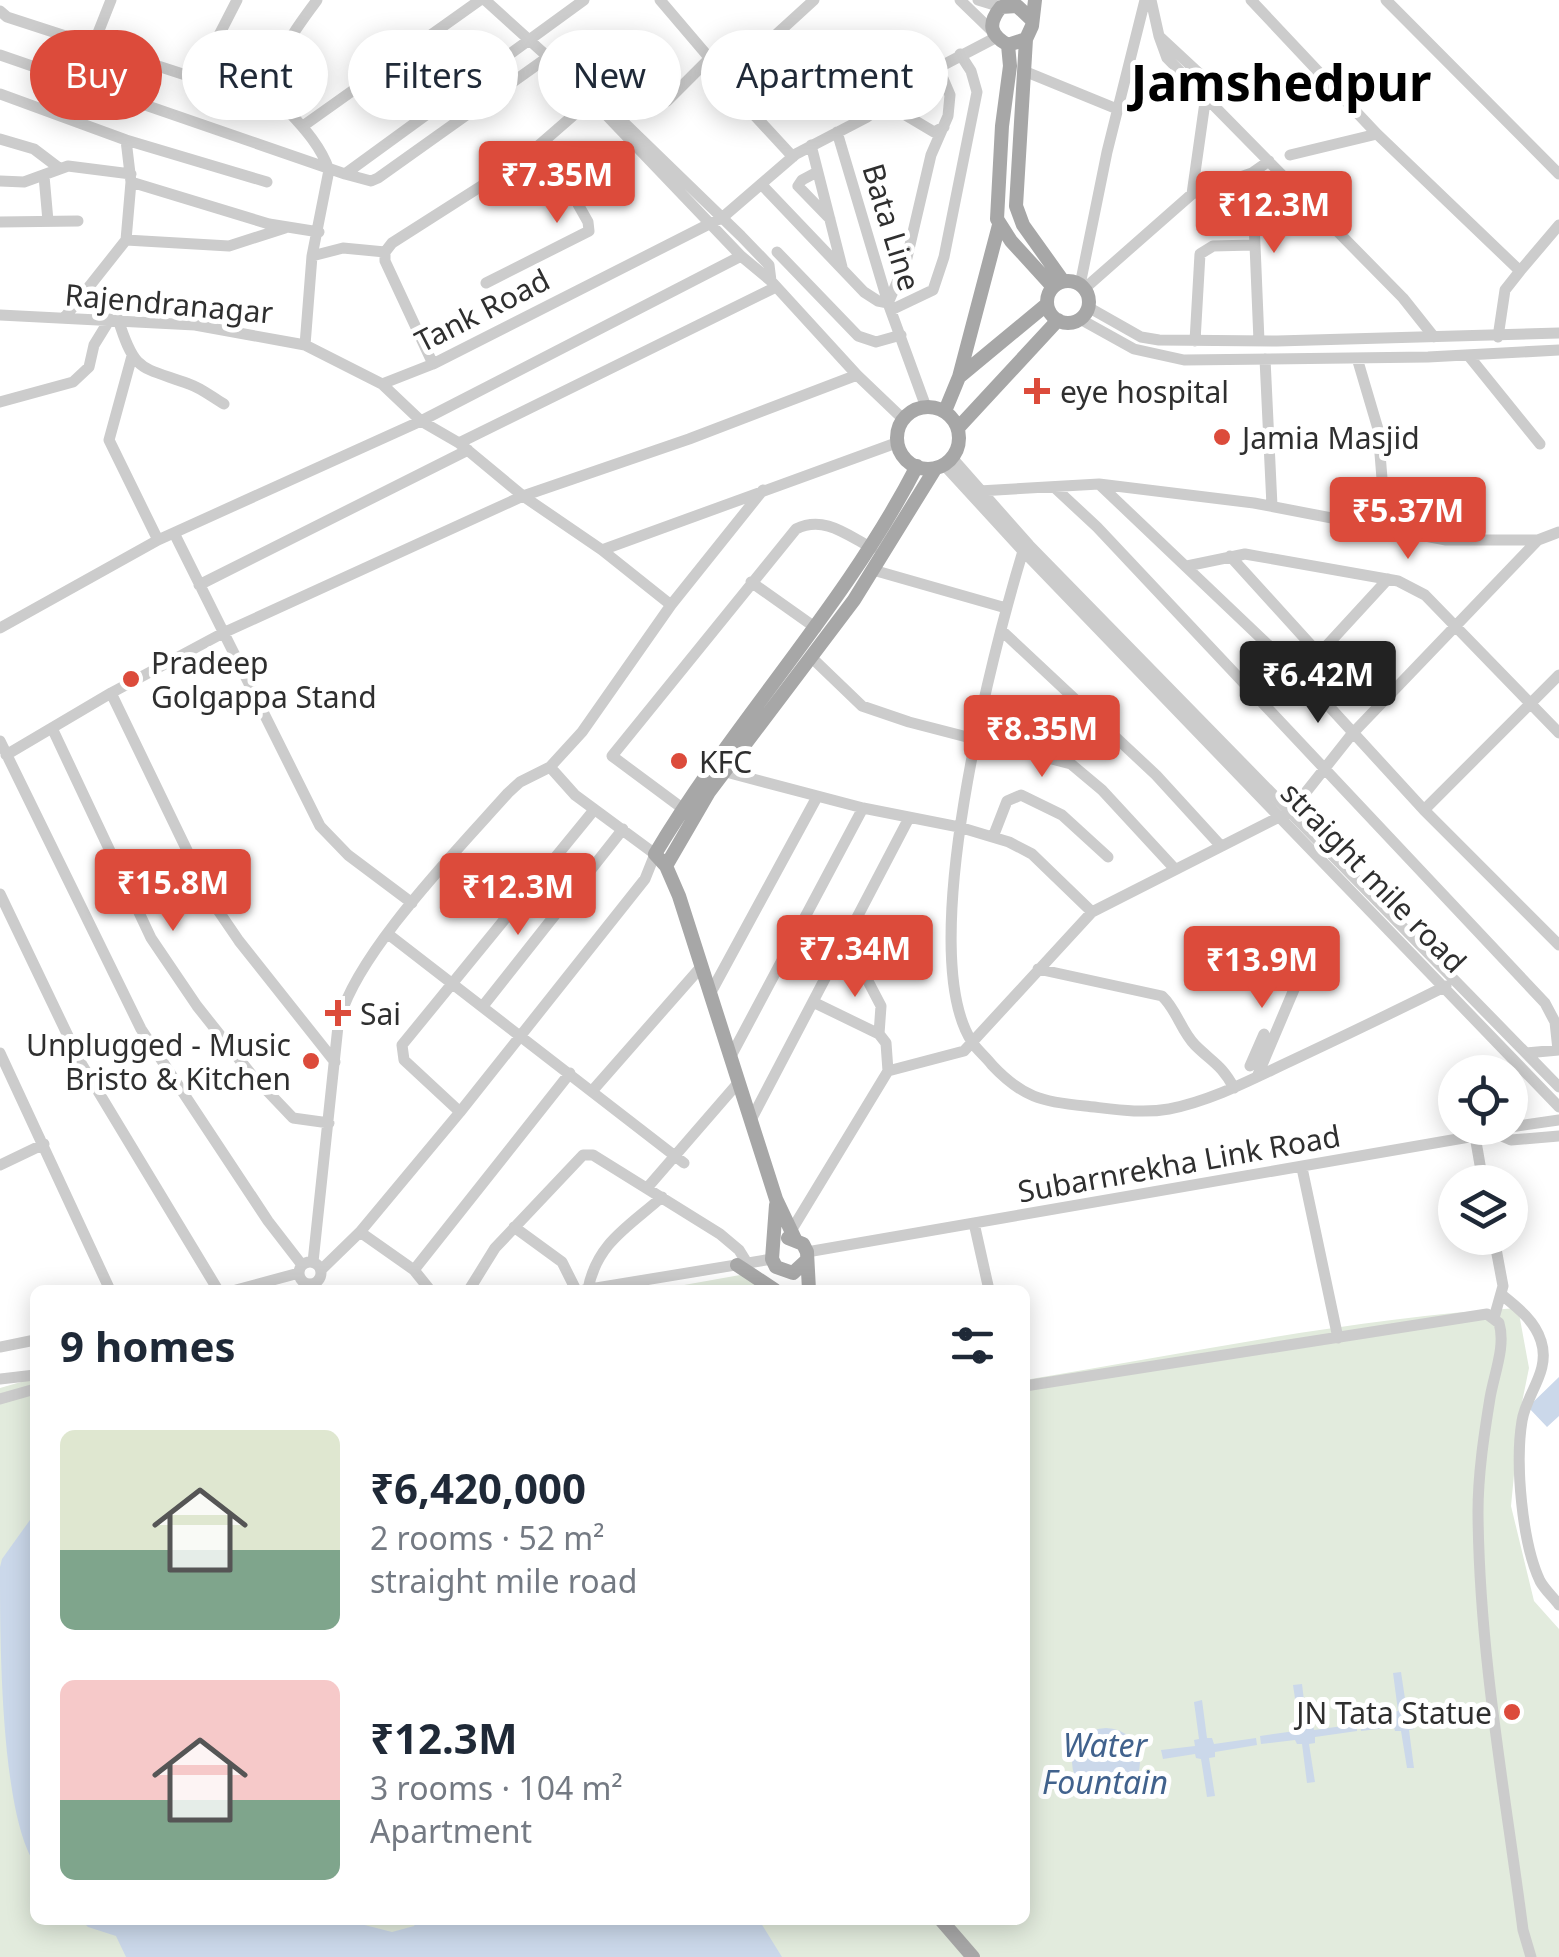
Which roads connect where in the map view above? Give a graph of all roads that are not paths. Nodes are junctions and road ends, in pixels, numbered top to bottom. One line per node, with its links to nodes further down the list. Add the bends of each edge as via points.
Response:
1 (112, 0): 18 (street)
2 (237, 0): 19 (street)
3 (316, 0): 20 (street)
4 (483, 0): 24 (street); 45 (street)
5 (584, 0): 24 (street)
6 (660, 0): 26 (street)
7 (814, 0): 21 (street)
8 (960, 0): 22 (street)
9 (978, 0): 14 (street)
10 (1035, 0): 16 (main road)
11 (1148, 0): 35 (street, via 1167,58); 36 (street)
12 (1251, 0): 48 (street)
13 (1386, 0): 61 (street)
14 (1008, 4): 16 (main road); 22 (main road, via 992,18)
15 (0, 11): 17 (street)
16 (1031, 19): 23 (main road)
17 (50, 30)
18 (99, 30)
19 (222, 30)
20 (298, 30)
21 (781, 30)
22 (998, 38): 23 (main road); 27 (street, Tank Road); 73 (main road, via 1010,66)
23 (1026, 39): 32 (main road)
24 (527, 40): 25 (street); 60 (street)
25 (538, 49)
26 (701, 49)
27 (960, 54): 29 (street, Tank Road); 90 (street, via 977,92 944,257 933,290)
28 (0, 55): 57 (street)
29 (948, 61)
30 (538, 64): 60 (street, via 378,178)
31 (701, 67): 33 (street)
32 (1024, 72): 36 (street); 87 (main road, via 1016,206)
33 (681, 87)
34 (0, 94): 50 (street)
35 (1211, 100): 55 (street); 67 (street)
36 (1117, 109): 88 (street)
37 (296, 120): 45 (street)
38 (568, 120): 51 (street)
39 (612, 120): 69 (street)
40 (620, 120): 69 (street)
41 (759, 120): 54 (street)
42 (858, 120): 47 (street, Tank Road)
43 (914, 120): 46 (street, via 934,132)
44 (945, 120): 46 (street)
45 (302, 126): 57 (street)
46 (944, 128): 90 (street)
47 (837, 132): 52 (street, Tank Road); 90 (street, Bata Line)
48 (1377, 134): 53 (street); 84 (street)
49 (0, 139): 56 (street, via 34,149)
50 (126, 140): 63 (street); 65 (street)
51 (543, 142): 79 (street); 85 (street, via 589,231)
52 (811, 145): 54 (street, Tank Road); 58 (street)
53 (1290, 155)
54 (793, 156): 66 (street, Tank Road)
55 (1269, 162): 59 (street); 98 (street)
56 (59, 168): 62 (street); 63 (street)
57 (328, 170): 60 (street); 76 (street)
58 (817, 172): 68 (street); 68 (street, via 798,186)
59 (1252, 173): 67 (street); 78 (street)
60 (345, 174)
61 (1559, 174)
62 (44, 176): 64 (street); 70 (street)
63 (131, 178): 75 (street); 77 (street)
64 (0, 181)
65 (267, 182)
66 (761, 184): 69 (street, Tank Road); 83 (street)
67 (1192, 194): 88 (street)
68 (830, 219): 83 (street)
69 (716, 220): 82 (street); 86 (street, via 768,265); 108 (street, Tank Road)
70 (48, 221): 71 (street); 72 (street)
71 (78, 221)
72 (0, 222)
73 (999, 224): 87 (main road); 110 (main road)
74 (1559, 225): 84 (street)
75 (285, 228): 76 (street); 77 (street, via 229,246)
76 (319, 232): 81 (street)
77 (126, 240): 93 (street)
78 (1253, 245): 100 (street, via 1202,251); 101 (street)
79 (386, 252): 81 (street, via 343,248); 108 (street)
80 (777, 252): 97 (street, via 858,336 876,342)
81 (312, 256): 102 (street)
82 (741, 256): 86 (street); 117 (street)
83 (843, 270): 90 (street)
84 (1520, 271): 99 (street, via 1505,290)
85 (486, 284)
86 (774, 284): 109 (street); 121 (street)
87 (1058, 284): 88 (main road); 89 (main road)
88 (1082, 287): 91 (main road)
89 (1046, 305): 95 (main road); 110 (main road)
90 (889, 306): 97 (street, Bata Line)
91 (1084, 313): 95 (main road); 100 (street, via 1141,337); 107 (street, via 1116,341 1154,356)
92 (0, 315): 93 (street, Rajendranagar)
93 (65, 317): 94 (street, Rajendranagar)
94 (114, 319): 102 (street, Rajendranagar, via 196,325); 105 (street); 112 (street, via 94,346 90,367 73,382)
95 (1058, 320): 118 (main road)
96 (1559, 333): 99 (street)
97 (901, 335): 114 (street, Bata Line)
98 (1434, 337): 99 (street); 101 (street)
99 (1498, 337)
100 (1195, 340): 101 (street)
101 (1258, 341)
102 (306, 345): 111 (street, Rajendranagar)
103 (1559, 350): 104 (street)
104 (1468, 355): 106 (street); 120 (street)
105 (132, 356): 113 (street, via 150,372); 133 (street, via 109,440)
106 (1357, 358): 107 (street); 130 (street, via 1378,428)
107 (1266, 360): 129 (street)
108 (433, 364): 111 (street, Tank Road)
109 (857, 375): 116 (street); 128 (street)
110 (959, 378): 115 (main road)
111 (382, 384): 117 (street, Rajendranagar)
112 (0, 402)
113 (224, 404)
114 (926, 407): 115 (main road); 116 (main road)
115 (944, 412): 118 (main road)
116 (902, 418): 119 (main road)
117 (421, 421): 121 (street, Rajendranagar); 132 (street)
118 (958, 428): 122 (main road, via 960,447)
119 (896, 443): 123 (main road); 126 (street)
120 (1540, 444)
121 (463, 447): 128 (street, Rajendranagar); 143 (street)
122 (944, 465): 123 (main road); 127 (street, straight mile road); 137 (street, straight mile road); 140 (main road)
123 (917, 466): 135 (main road)
124 (1099, 484): 125 (street); 129 (street); 139 (street)
125 (1054, 487): 127 (street); 165 (street)
126 (763, 490): 136 (street); 144 (street)
127 (979, 491): 171 (street, straight mile road)
128 (523, 496): 136 (street, Rajendranagar); 150 (street)
129 (1272, 506): 130 (street)
130 (1386, 528): 134 (street, via 1463,542)
131 (1559, 532): 134 (street)
132 (175, 534): 133 (street); 143 (street)
133 (158, 540): 146 (street)
134 (1538, 540): 148 (street)
135 (872, 548): 142 (street, via 823,522 807,523); 147 (main road)
136 (602, 550): 144 (street, Rajendranagar)
137 (1023, 552): 145 (street); 171 (street, straight mile road)
138 (1230, 556): 139 (street); 141 (street); 151 (street)
139 (1188, 566): 154 (street)
140 (873, 570): 145 (street); 152 (main road)
141 (1388, 579): 148 (street, via 1413,586); 151 (street)
142 (751, 582): 147 (street); 167 (street, via 612,756)
143 (198, 584): 150 (street)
144 (671, 604): 163 (street)
145 (1006, 608): 149 (street)
146 (0, 628)
147 (816, 628): 167 (main road)
148 (1458, 628): 156 (street); 159 (street)
149 (1001, 630): 160 (street); 176 (street, via 1156,775)
150 (223, 633): 155 (street); 183 (street, via 320,826)
151 (1318, 654): 154 (street, via 1318,665)
152 (812, 657): 160 (street, via 862,706); 164 (main road)
153 (1559, 675): 156 (street)
154 (1304, 679): 159 (street)
155 (111, 693): 157 (street); 204 (street, via 210,900)
156 (1530, 703): 158 (street); 170 (street)
157 (52, 728): 162 (street); 216 (street, via 151,938 196,1006 293,1118)
158 (1559, 733)
159 (1352, 734): 165 (street); 170 (street)
160 (978, 739): 173 (street); 180 (street, via 1071,764)
161 (0, 742): 162 (street)
162 (6, 755): 236 (street, via 141,1029 268,1221)
163 (550, 767): 169 (street); 183 (street, via 508,793)
164 (726, 772): 166 (street); 179 (main road)
165 (1324, 772): 171 (street); 200 (street, via 1545,1003)
166 (817, 796): 168 (street); 193 (street)
167 (682, 808): 177 (main road)
168 (863, 808): 172 (street); 203 (street)
169 (594, 810): 174 (street); 191 (street)
170 (1424, 810): 187 (street)
171 (1286, 815): 176 (street); 192 (street, straight mile road); 202 (street, straight mile road)
172 (909, 818): 173 (street); 186 (street)
173 (959, 827): 175 (street); 199 (street, via 950,964)
174 (623, 829): 177 (street); 195 (street)
175 (993, 837): 178 (street, via 1007,800 1021,795 1062,815); 184 (street, via 1032,854)
176 (1220, 845): 180 (street)
177 (655, 854): 179 (main road); 181 (street)
178 (1108, 857)
179 (666, 866): 181 (street); 189 (main road)
180 (1174, 868): 184 (street)
181 (646, 879): 198 (street)
182 (0, 894): 240 (street, via 81,1063)
183 (412, 903): 185 (street)
184 (1092, 912): 190 (street)
185 (388, 934): 191 (street); 204 (street, via 344,1003)
186 (846, 939): 194 (street); 196 (street, via 882,1006)
187 (1559, 945)
188 (1306, 962): 206 (street)
189 (701, 967): 193 (main road); 211 (street)
190 (1038, 969): 199 (street); 210 (street, via 1162,996)
191 (455, 984): 195 (street); 213 (street, via 401,1054)
192 (1446, 986): 206 (street); 212 (street, straight mile road)
193 (710, 994): 203 (main road)
194 (813, 1002): 196 (street); 214 (street)
195 (483, 1006): 198 (street)
196 (879, 1034): 205 (street)
197 (1264, 1034): 206 (street)
198 (523, 1036): 207 (street); 213 (street)
199 (970, 1041): 205 (street, via 954,1056); 210 (street, via 1007,1081 1051,1103 1154,1112)
200 (1558, 1050): 202 (street)
201 (0, 1054): 221 (street)
202 (1526, 1054): 209 (street, straight mile road)
203 (730, 1058): 208 (main road)
204 (336, 1062): 216 (street)
205 (888, 1071): 231 (street)
206 (1254, 1072): 210 (street)
207 (570, 1073): 211 (street); 237 (street)
208 (738, 1083): 214 (main road); 222 (street)
209 (1559, 1087)
210 (1234, 1088)
211 (593, 1090): 222 (street)
212 (1559, 1107)
213 (460, 1112): 230 (street)
214 (751, 1120): 227 (main road)
215 (1559, 1120): 217 (street)
216 (328, 1124): 236 (street)
217 (1528, 1125)
218 (1559, 1136): 219 (street, Subarnrekha Link Road)
219 (1528, 1139)
220 (1438, 1143): 224 (street, Subarnrekha Link Road)
221 (44, 1144): 223 (street); 239 (street)
222 (679, 1159): 225 (street)
223 (0, 1165)
224 (1302, 1168): 228 (street, Subarnrekha Link Road); 255 (street)
225 (648, 1188): 226 (street); 229 (street, via 583,1155)
226 (662, 1197): 235 (street, via 730,1241); 247 (street, via 603,1249)
227 (776, 1199): 231 (main road); 232 (main road)
228 (974, 1223): 234 (street, Subarnrekha Link Road); 252 (street)
229 (514, 1228): 245 (street); 246 (street, via 562,1262)
230 (360, 1232): 236 (street); 237 (street)
231 (793, 1235): 232 (main road); 234 (main road)
232 (774, 1252): 235 (street); 238 (main road)
233 (1496, 1255): 253 (street)
234 (807, 1257): 238 (main road, via 793,1273); 251 (main road)
235 (742, 1264): 248 (street); 249 (main road)
236 (309, 1270): 241 (street); 242 (street); 243 (street)
237 (414, 1270): 244 (street)
238 (784, 1272): 250 (main road)
239 (108, 1285)
240 (215, 1285)
241 (254, 1285)
242 (299, 1285)
243 (322, 1285)
244 (426, 1285)
245 (472, 1285)
246 (574, 1285)
247 (587, 1285)
248 (616, 1285)
249 (769, 1285)
250 (790, 1285)
251 (809, 1285)
252 (988, 1285)
253 (1502, 1295): 254 (street); 263 (street, via 1525,1313 1541,1340 1541,1370 1522,1421 1521,1476 1528,1538 1541,1582)
254 (1494, 1318): 255 (street); 266 (street, via 1502,1333 1485,1430 1478,1549 1493,1706)
255 (1338, 1338): 260 (street)
256 (30, 1341): 257 (street)
257 (0, 1348)
258 (30, 1376): 259 (street)
259 (0, 1379)
260 (1030, 1385)
261 (30, 1389): 262 (street)
262 (0, 1398)
263 (1559, 1605)
264 (945, 1925): 265 (main road)
265 (973, 1957)
266 (1531, 1957)

